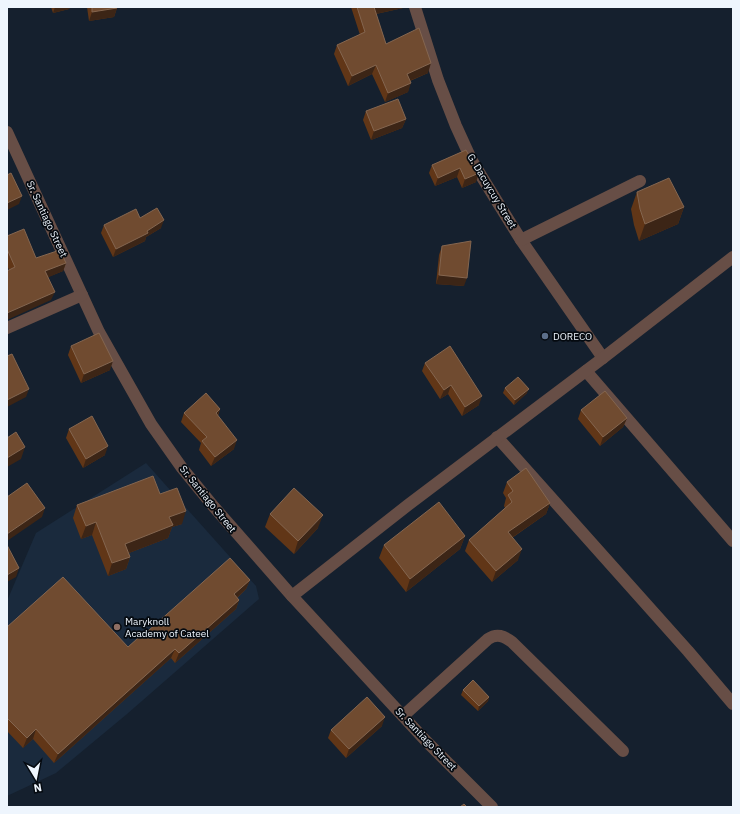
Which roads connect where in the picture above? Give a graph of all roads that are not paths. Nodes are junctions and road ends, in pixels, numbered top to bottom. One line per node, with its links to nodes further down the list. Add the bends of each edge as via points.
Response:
1 (415, 7): 4 (street, G. Dacuycuy Street, via 438,80 472,161)
2 (7, 132): 6 (street, Sr. Santiago Street)
3 (640, 181): 4 (street)
4 (522, 240): 8 (street, G. Dacuycuy Street)
5 (733, 257): 8 (street)
6 (82, 294): 7 (street); 12 (street, Sr. Santiago Street, via 99,332 151,424 182,468)
7 (7, 328)
8 (603, 358): 9 (street)
9 (586, 371): 10 (street); 11 (street)
10 (497, 437): 12 (street); 13 (street)
11 (733, 541)
12 (292, 596): 14 (street, Sr. Santiago Street)
13 (733, 704)
14 (403, 716): 15 (street, via 488,639 492,636 503,636); 16 (street, Sr. Santiago Street)
15 (623, 751)
16 (492, 807)

